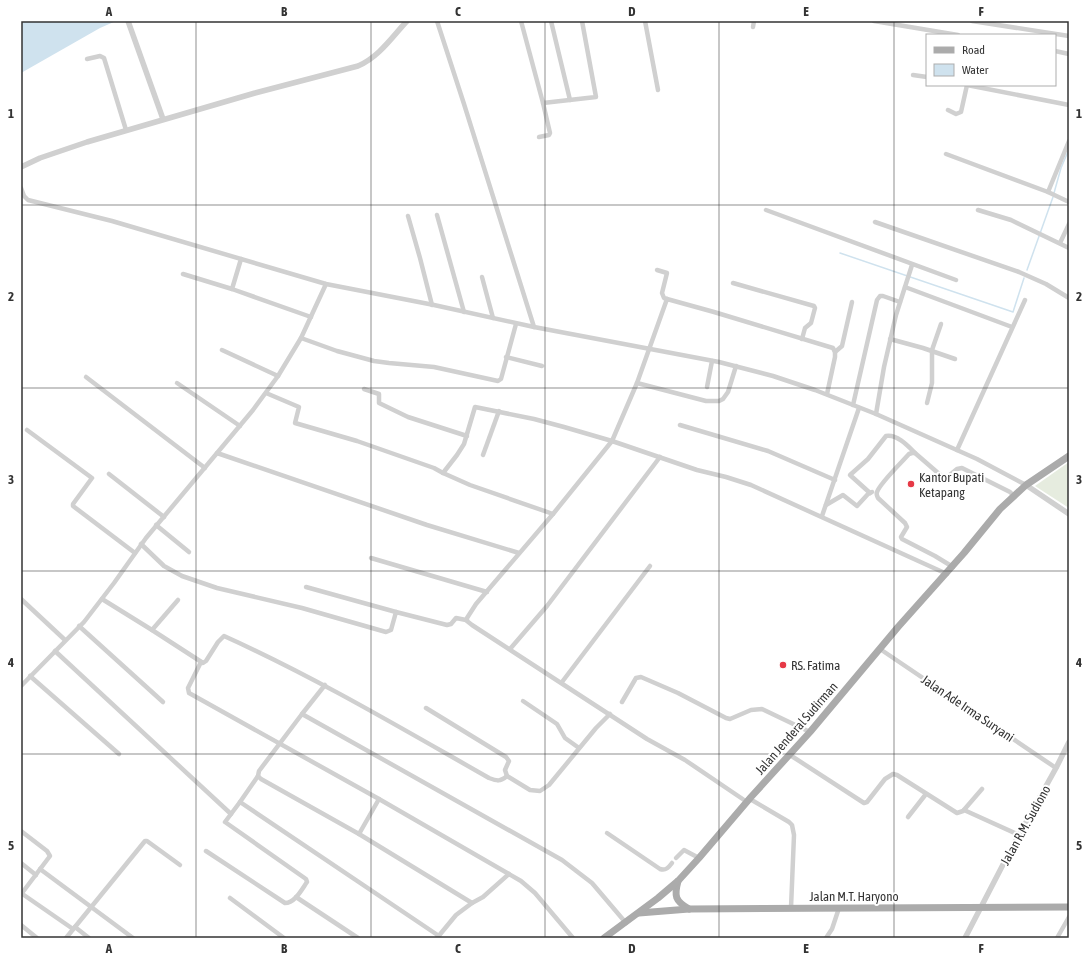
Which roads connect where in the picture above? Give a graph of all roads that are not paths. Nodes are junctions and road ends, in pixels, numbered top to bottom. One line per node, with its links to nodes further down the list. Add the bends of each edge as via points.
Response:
1 (128, 21): 26 (street)
2 (407, 21): 26 (street, via 378,54 358,66)
3 (437, 21): 64 (street)
4 (521, 21): 23 (street)
5 (551, 21): 22 (street)
6 (582, 21): 22 (street, via 597,96)
7 (645, 21): 21 (street)
8 (754, 21): 11 (street)
9 (874, 21): 12 (street)
10 (972, 21): 13 (street)
11 (753, 27)
12 (952, 34)
13 (1069, 36)
14 (1056, 51): 15 (street)
15 (1069, 54)
16 (87, 59): 27 (street, via 100,56 104,58)
17 (913, 75): 18 (street)
18 (926, 78)
19 (967, 86): 25 (street, via 961,112 956,114)
20 (972, 86): 24 (street)
21 (658, 90)
22 (570, 100): 23 (street)
23 (543, 103): 28 (street, via 550,134)
24 (1069, 105)
25 (948, 110)
26 (163, 119): 27 (street)
27 (126, 130): 31 (street, via 59,151)
28 (539, 137)
29 (1069, 141): 33 (street)
30 (946, 154): 33 (street)
31 (21, 167)
32 (21, 188): 43 (street, via 28,200 112,221)
33 (1048, 192): 34 (street)
34 (1069, 202)
35 (766, 210): 44 (street)
36 (978, 210): 41 (street, via 1011,220)
37 (437, 215): 59 (street)
38 (408, 216): 58 (street)
39 (875, 222): 53 (street, via 1019,272)
40 (1069, 224): 41 (street)
41 (1060, 243): 42 (street)
42 (1069, 248)
43 (241, 259): 50 (street); 52 (street)
44 (912, 265): 48 (street); 51 (street)
45 (657, 270): 54 (street, via 667,273 662,293)
46 (183, 274): 52 (street)
47 (482, 277): 61 (street)
48 (956, 280)
49 (733, 283): 67 (street, via 814,306 811,323 805,328)
50 (326, 284): 58 (street); 60 (street)
51 (905, 287): 57 (street); 65 (street)
52 (232, 289): 60 (street)
53 (1069, 298)
54 (667, 299): 67 (street); 70 (street)
55 (1025, 300): 65 (street)
56 (852, 302): 72 (street, via 842,346)
57 (900, 302): 68 (street); 87 (street, via 883,296 877,300)
58 (432, 305): 59 (street)
59 (464, 312): 61 (street)
60 (311, 317): 66 (street)
61 (493, 318): 62 (street)
62 (516, 324): 64 (street); 73 (street)
63 (941, 324): 71 (street)
64 (534, 327): 70 (street)
65 (1012, 327): 96 (street)
66 (301, 338): 73 (street, via 374,361 434,367 498,381 501,379); 78 (street)
67 (802, 339): 72 (street, via 831,347)
68 (890, 339): 71 (street); 90 (street)
69 (222, 350): 78 (street)
70 (648, 350): 75 (street); 81 (street)
71 (932, 350): 74 (street); 86 (street, via 932,383)
72 (835, 352): 85 (street)
73 (506, 356): 76 (street)
74 (955, 359)
75 (712, 361): 77 (street); 82 (street)
76 (542, 366)
77 (736, 366): 81 (street, via 728,392 719,401); 85 (street)
78 (278, 376): 84 (street)
79 (86, 377): 102 (street)
80 (176, 383): 92 (street)
81 (637, 383): 95 (street)
82 (707, 387)
83 (364, 389): 94 (street, via 379,394 379,403 403,415)
84 (266, 393): 92 (street); 103 (street, via 299,407 295,423 357,441)
85 (827, 394): 87 (street)
86 (926, 403)
87 (853, 405): 88 (street)
88 (859, 408): 90 (street); 105 (street)
89 (499, 411): 94 (street, via 475,406); 95 (street); 99 (street)
90 (876, 414): 96 (street)
91 (680, 425): 105 (street, via 768,451)
92 (240, 426): 97 (street)
93 (27, 430): 118 (street, via 92,478 73,506)
94 (467, 436): 103 (street, via 460,451)
95 (612, 441): 101 (street); 111 (street)
96 (957, 450): 106 (street)
97 (218, 453): 102 (street); 119 (street, via 427,525)
98 (915, 453): 107 (street, via 909,454); 108 (street, via 901,440 886,436 868,459 850,475); 109 (street, via 945,479 962,468)
99 (483, 455)
100 (1069, 456): 106 (main road, Jalan Jenderal Sudirman)
101 (660, 458): 113 (street, via 751,485); 135 (street, via 547,606)
102 (205, 468): 114 (street)
103 (443, 473): 111 (street)
104 (109, 474): 114 (street)
105 (835, 480): 110 (street)
106 (1026, 485): 109 (main road, Jalan Jenderal Sudirman); 112 (street)
107 (877, 491): 108 (street); 122 (street, via 878,498 905,523 907,527 901,537 904,541)
108 (870, 493): 110 (street, via 857,506 843,495)
109 (1014, 496): 122 (main road, Jalan Jenderal Sudirman, via 1000,509)
110 (826, 505): 113 (street)
111 (553, 514): 119 (street)
112 (1069, 514)
113 (822, 516): 123 (street)
114 (164, 517): 115 (street)
115 (156, 525): 116 (street); 117 (street)
116 (141, 544): 118 (street); 129 (street, via 160,563 176,574 217,588 302,608 386,632 391,630)
117 (189, 552)
118 (135, 553): 127 (street)
119 (519, 553): 125 (street)
120 (371, 558): 125 (street)
121 (650, 566): 139 (street)
122 (953, 566): 123 (main road, Jalan Jenderal Sudirman)
123 (947, 574): 134 (main road, Jalan Jenderal Sudirman)
124 (306, 588): 129 (street)
125 (487, 592): 130 (street)
126 (21, 599): 133 (street)
127 (102, 599): 131 (street); 132 (street)
128 (178, 600): 132 (street)
129 (396, 612): 130 (street, via 447,625 456,618)
130 (466, 620): 135 (street)
131 (80, 626): 133 (street); 143 (street)
132 (152, 630): 137 (street)
133 (66, 640): 136 (street)
134 (880, 648): 148 (main road, Jalan Jenderal Sudirman); 154 (street, Jalan Ade Irma Suryani)
135 (510, 649): 139 (street)
136 (55, 651): 138 (street); 163 (street)
137 (201, 662): 140 (street, via 205,663 223,636); 150 (street, via 188,693)
138 (30, 676): 141 (street); 152 (street)
139 (562, 682): 147 (street)
140 (324, 685): 146 (street); 156 (street, via 488,778 498,781)
141 (21, 686)
142 (523, 701): 151 (street, via 557,724 565,738)
143 (163, 702)
144 (622, 702): 148 (street, via 636,678 641,677 673,690 726,718 762,709)
145 (426, 708): 156 (street, via 507,758 508,763 504,771)
146 (302, 714): 150 (street); 191 (street, via 562,860 592,883)
147 (610, 714): 151 (street); 160 (street)
148 (810, 732): 153 (main road, Jalan Jenderal Sudirman)
149 (1069, 742): 154 (street, Jalan R.M. Sudiono)
150 (279, 744): 155 (street); 159 (street)
151 (579, 748): 156 (street, via 540,791 530,790)
152 (119, 754)
153 (790, 755): 158 (street, via 864,803 885,779 893,774); 160 (main road, Jalan Jenderal Sudirman)
154 (1056, 768): 168 (street, Jalan R.M. Sudiono)
155 (258, 776): 161 (street); 167 (street)
156 (507, 776)
157 (982, 789): 162 (street)
158 (926, 794): 162 (street, via 954,812); 164 (street)
159 (379, 799): 167 (street); 177 (street)
160 (748, 800): 171 (main road, Jalan Jenderal Sudirman); 185 (street, via 792,825)
161 (240, 802): 163 (street); 195 (street)
162 (964, 810): 168 (street)
163 (231, 814): 180 (street, via 226,823 307,880)
164 (908, 816)
165 (21, 831): 175 (street, via 50,854)
166 (607, 832): 173 (street, via 660,869 667,869)
167 (359, 834): 182 (street)
168 (1019, 835): 187 (street, Jalan R.M. Sudiono)
169 (206, 851): 180 (street, via 285,903)
170 (676, 858): 171 (street, via 684,850)
171 (699, 858): 178 (main road, Jalan Jenderal Sudirman)
172 (21, 863): 176 (street)
173 (672, 863)
174 (180, 865): 183 (street, via 145,841)
175 (40, 869): 176 (street); 183 (street)
176 (36, 874): 179 (street)
177 (510, 874): 182 (street); 201 (street, via 535,893)
178 (678, 881): 188 (main road, via 676,897); 189 (main road, Jalan Jenderal Sudirman)
179 (21, 893): 193 (street)
180 (296, 897): 200 (street)
181 (230, 898): 199 (street)
182 (472, 903): 195 (street, via 456,915)
183 (91, 907): 193 (street); 198 (street)
184 (1069, 907): 187 (main road, Jalan M.T. Haryono)
185 (792, 908): 186 (main road, Jalan M.T. Haryono); 188 (main road, Jalan M.T. Haryono)
186 (839, 908): 187 (main road, Jalan M.T. Haryono); 203 (street)
187 (981, 908): 204 (street, Jalan R.M. Sudiono)
188 (689, 909): 189 (main road, Jalan M.T. Haryono)
189 (639, 913): 191 (main road, Jalan Jenderal Sudirman)
190 (1069, 917): 205 (street)
191 (626, 923): 202 (main road, Jalan Jenderal Sudirman)
192 (21, 925): 194 (street)
193 (74, 928): 196 (street); 197 (street)
194 (34, 937)
195 (438, 937)
196 (66, 938)
197 (89, 938)
198 (133, 938)
199 (284, 938)
200 (358, 938)
201 (573, 938)
202 (604, 938)
203 (826, 938)
204 (965, 938)
205 (1057, 938)

